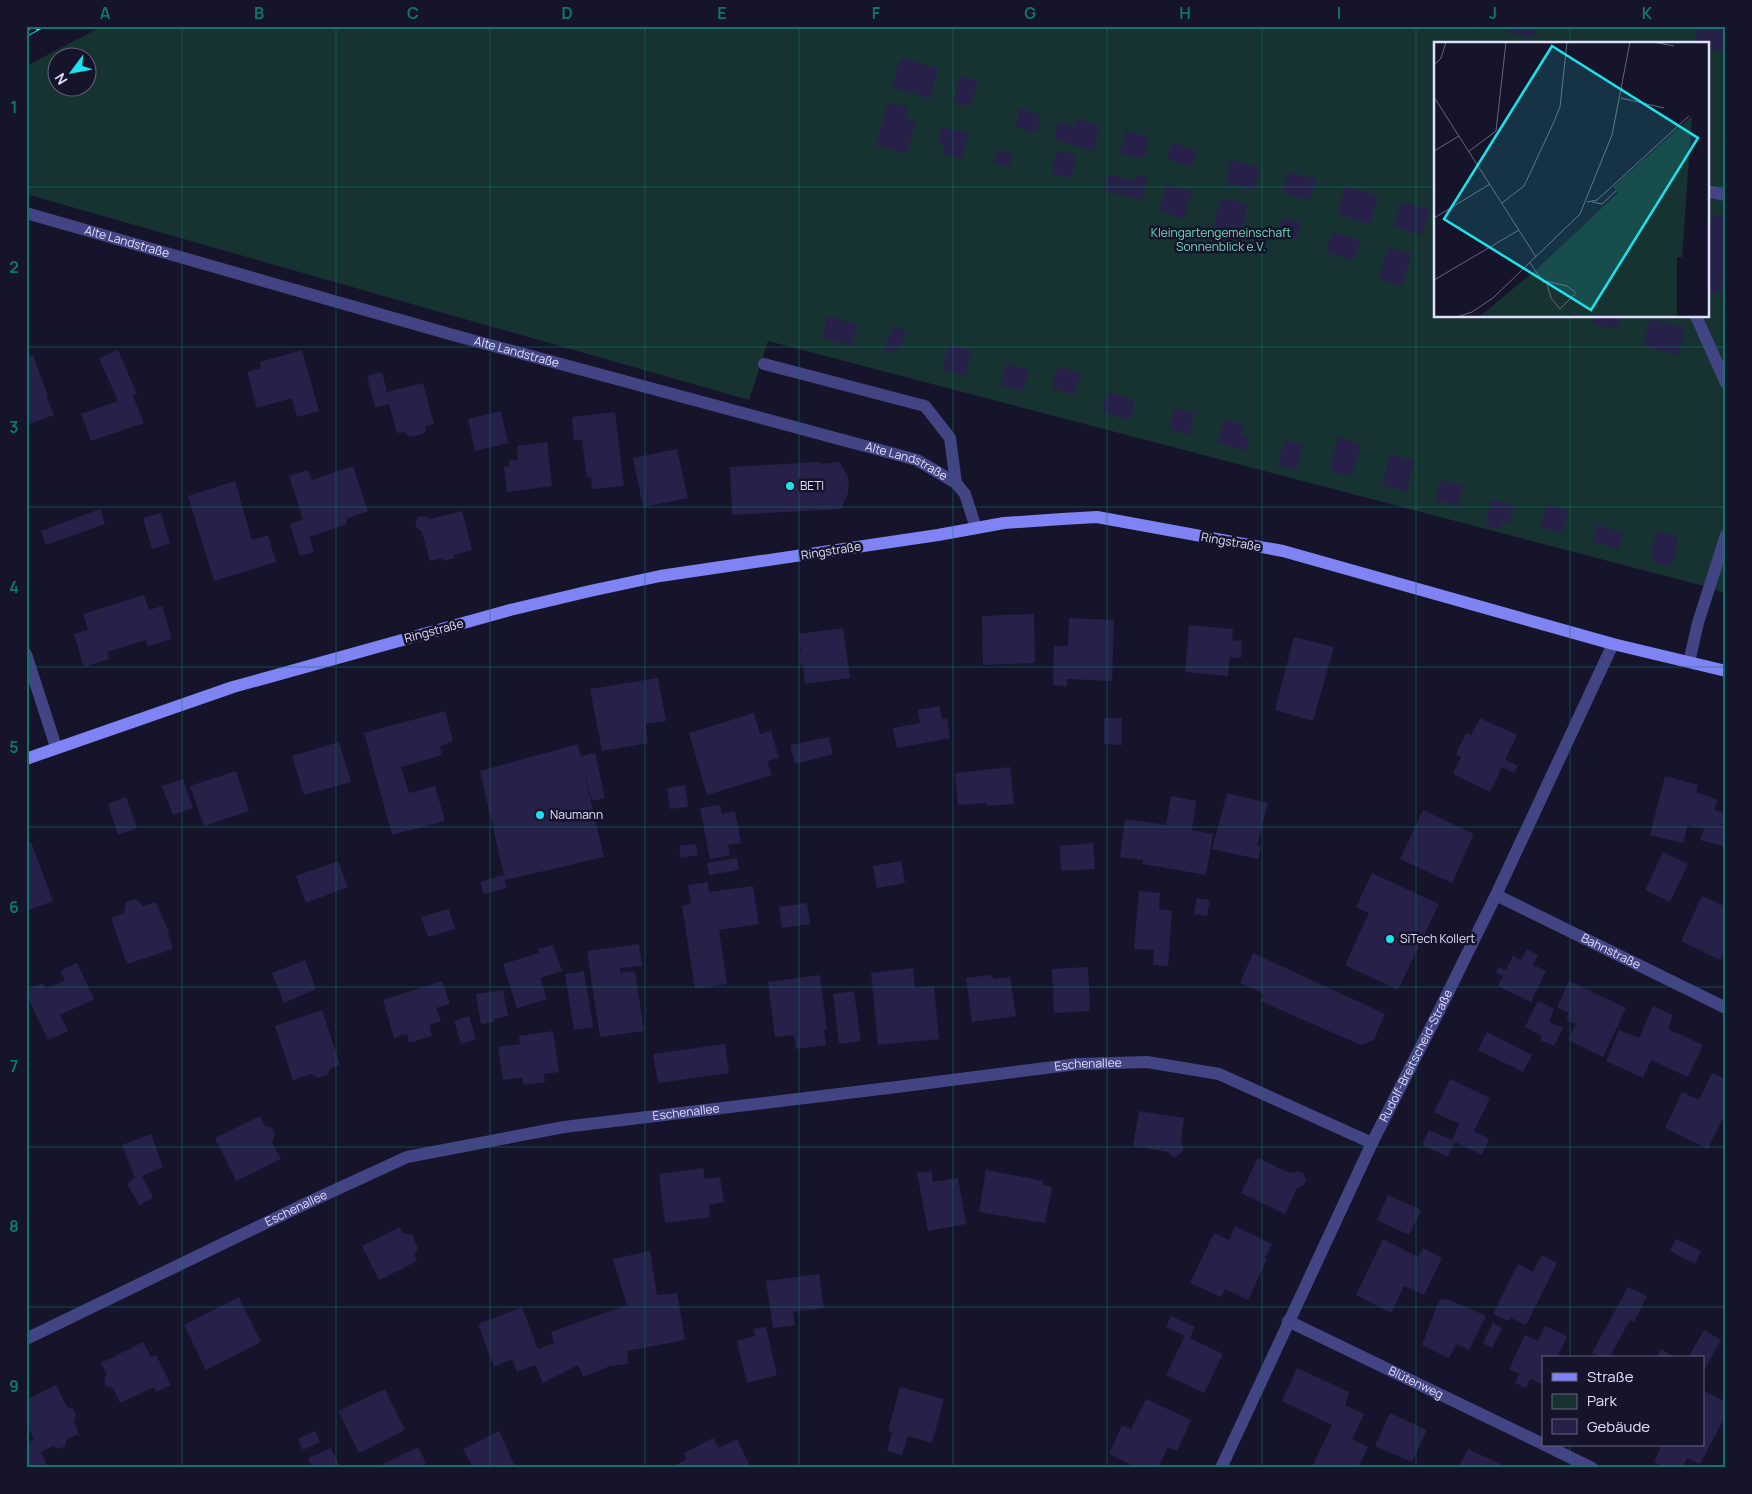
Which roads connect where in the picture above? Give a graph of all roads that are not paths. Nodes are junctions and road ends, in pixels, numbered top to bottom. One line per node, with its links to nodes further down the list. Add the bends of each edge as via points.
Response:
1 (1710, 194): 2 (street)
2 (1726, 195)
3 (26, 213): 7 (street, Alte Landstraße, via 454,335 917,460)
4 (1697, 318): 6 (street)
5 (764, 364): 7 (street, via 926,406 950,438)
6 (1726, 383)
7 (956, 483): 8 (street, Alte Landstraße, via 965,494)
8 (976, 528): 10 (main road, Ringstraße, via 1097,517 1283,552); 14 (main road, Ringstraße, via 660,576 501,612 233,687)
9 (1726, 536): 12 (street)
10 (1613, 644): 12 (main road, Ringstraße); 16 (street, Rudolf-Breitscheid-Straße)
11 (26, 654): 14 (street)
12 (1689, 662): 13 (main road, Ringstraße)
13 (1726, 671)
14 (56, 747): 15 (main road, Ringstraße)
15 (26, 759)
16 (1496, 895): 17 (street, Bahnstraße); 18 (street, Rudolf-Breitscheid-Straße)
17 (1726, 1008)
18 (1372, 1143): 19 (street, Rudolf-Breitscheid-Straße); 20 (street, Eschenallee, via 1219,1074 1147,1062 1076,1064 564,1127 407,1157)
19 (1288, 1322): 21 (street, Blütenweg); 23 (street, Rudolf-Breitscheid-Straße)
20 (26, 1340)
21 (1542, 1444)
22 (1546, 1446): 24 (street, Blütenweg)
23 (1222, 1468)
24 (1592, 1468)

